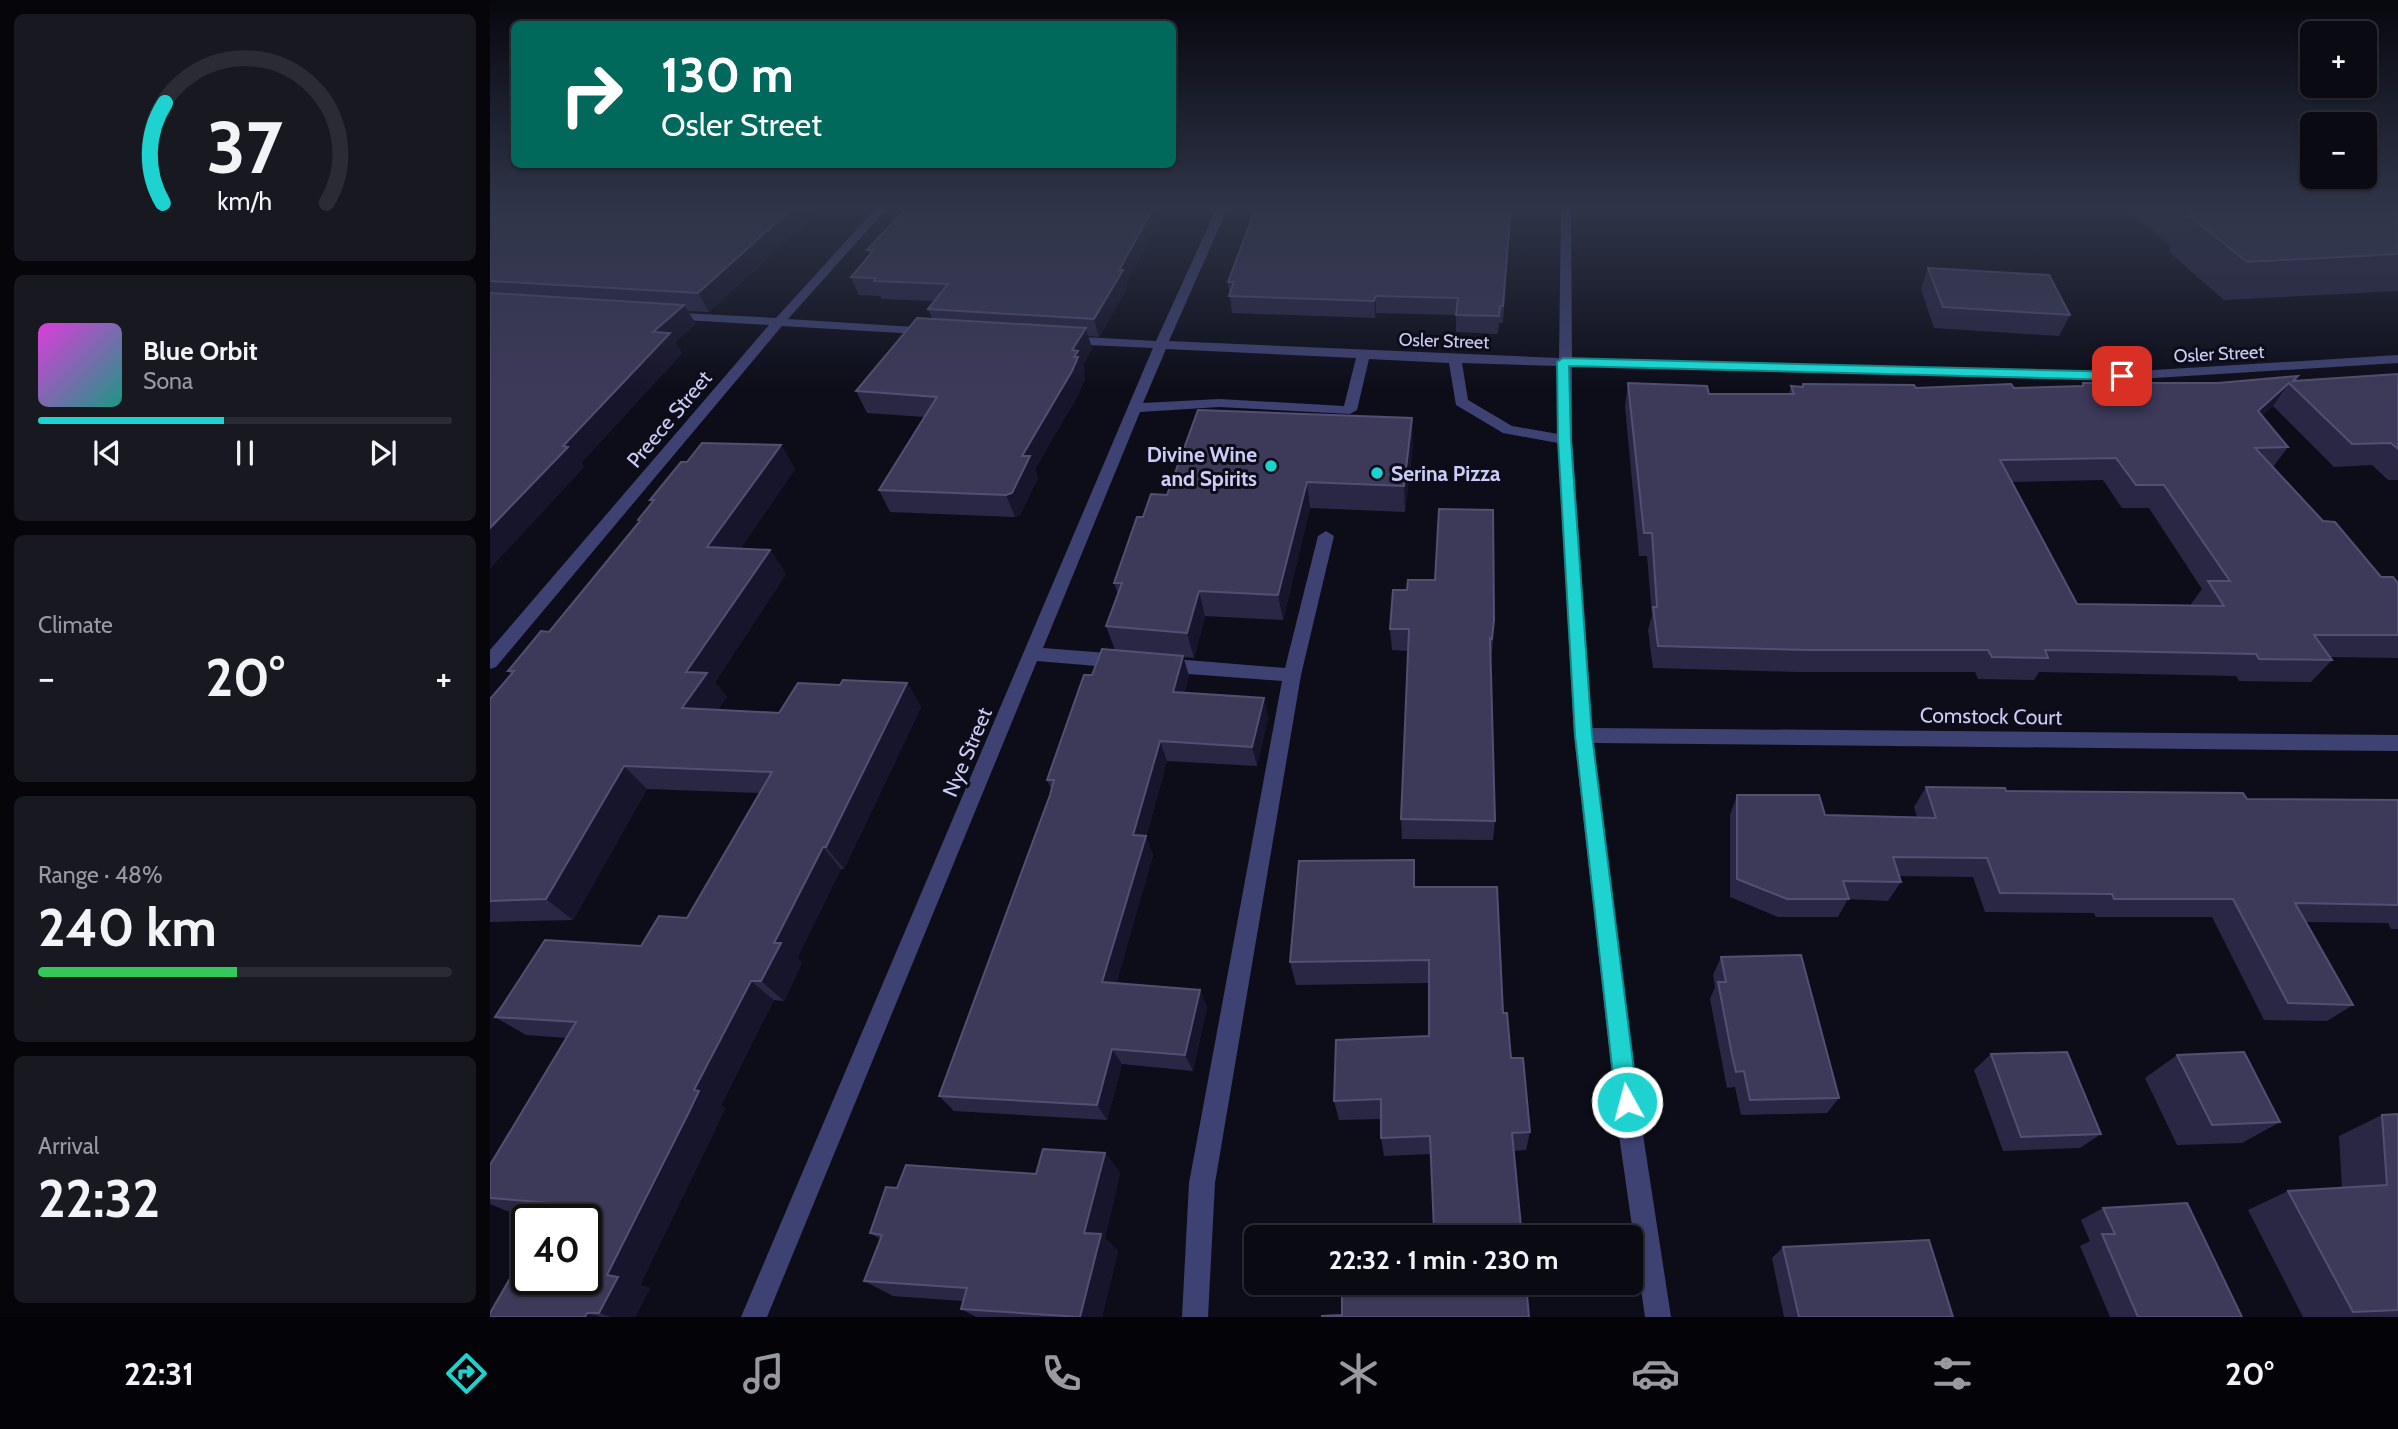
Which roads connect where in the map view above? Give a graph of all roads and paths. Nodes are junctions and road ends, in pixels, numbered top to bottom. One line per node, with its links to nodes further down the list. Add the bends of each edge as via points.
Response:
1 (829, 266): 5 (street, Preece Street)
2 (1196, 266): 8 (street, Nye Street)
3 (1565, 266): 12 (street)
4 (655, 315): 5 (street)
5 (779, 322): 6 (street); 17 (street, Preece Street)
6 (942, 332)
7 (1051, 340): 8 (street, Osler Street)
8 (1160, 346): 9 (street, Osler Street); 13 (street, Nye Street)
9 (1363, 355): 10 (street, Osler Street); 13 (street, via 1350,410 1219,403)
10 (1455, 359): 12 (street, Osler Street); 14 (street, via 1461,402 1508,429)
11 (2398, 359): 12 (street, Osler Street, via 2122,376)
12 (1563, 362): 14 (street)
13 (1136, 408): 16 (street, Nye Street)
14 (1565, 440): 19 (street)
15 (1326, 536): 18 (street)
16 (1033, 654): 18 (street); 21 (street, Nye Street)
17 (490, 663)
18 (1292, 675): 22 (street, via 1202,1183)
19 (1583, 735): 20 (street, Comstock Court); 23 (street, via 1630,1128)
20 (2398, 743)
21 (754, 1317)
22 (1195, 1317)
23 (1658, 1317)

